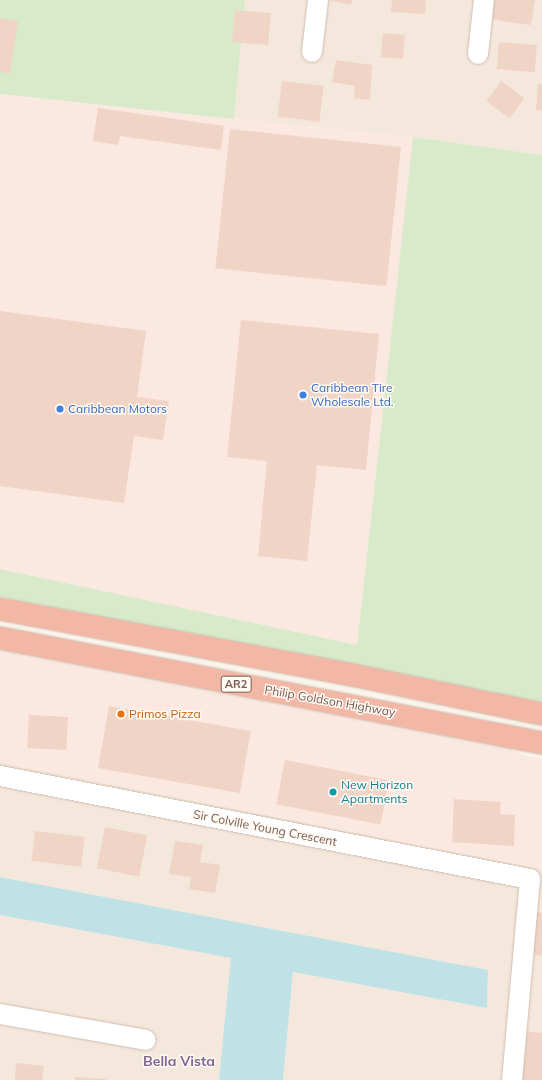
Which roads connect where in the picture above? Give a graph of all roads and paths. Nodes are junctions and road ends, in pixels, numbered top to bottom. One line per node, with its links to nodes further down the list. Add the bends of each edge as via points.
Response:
1 (318, 0): 3 (street)
2 (484, 0): 4 (street)
3 (312, 52)
4 (478, 54)
5 (0, 609): 7 (highway, via 352,675)
6 (0, 638): 8 (highway, Philip Goldson Highway / AR2)
7 (542, 714)
8 (542, 743)
9 (0, 776): 10 (street, Sir Colville Young Crescent)
10 (536, 880): 13 (street, Sir Colville Young Crescent)
11 (0, 1014): 12 (street)
12 (146, 1040)
13 (512, 1080)

